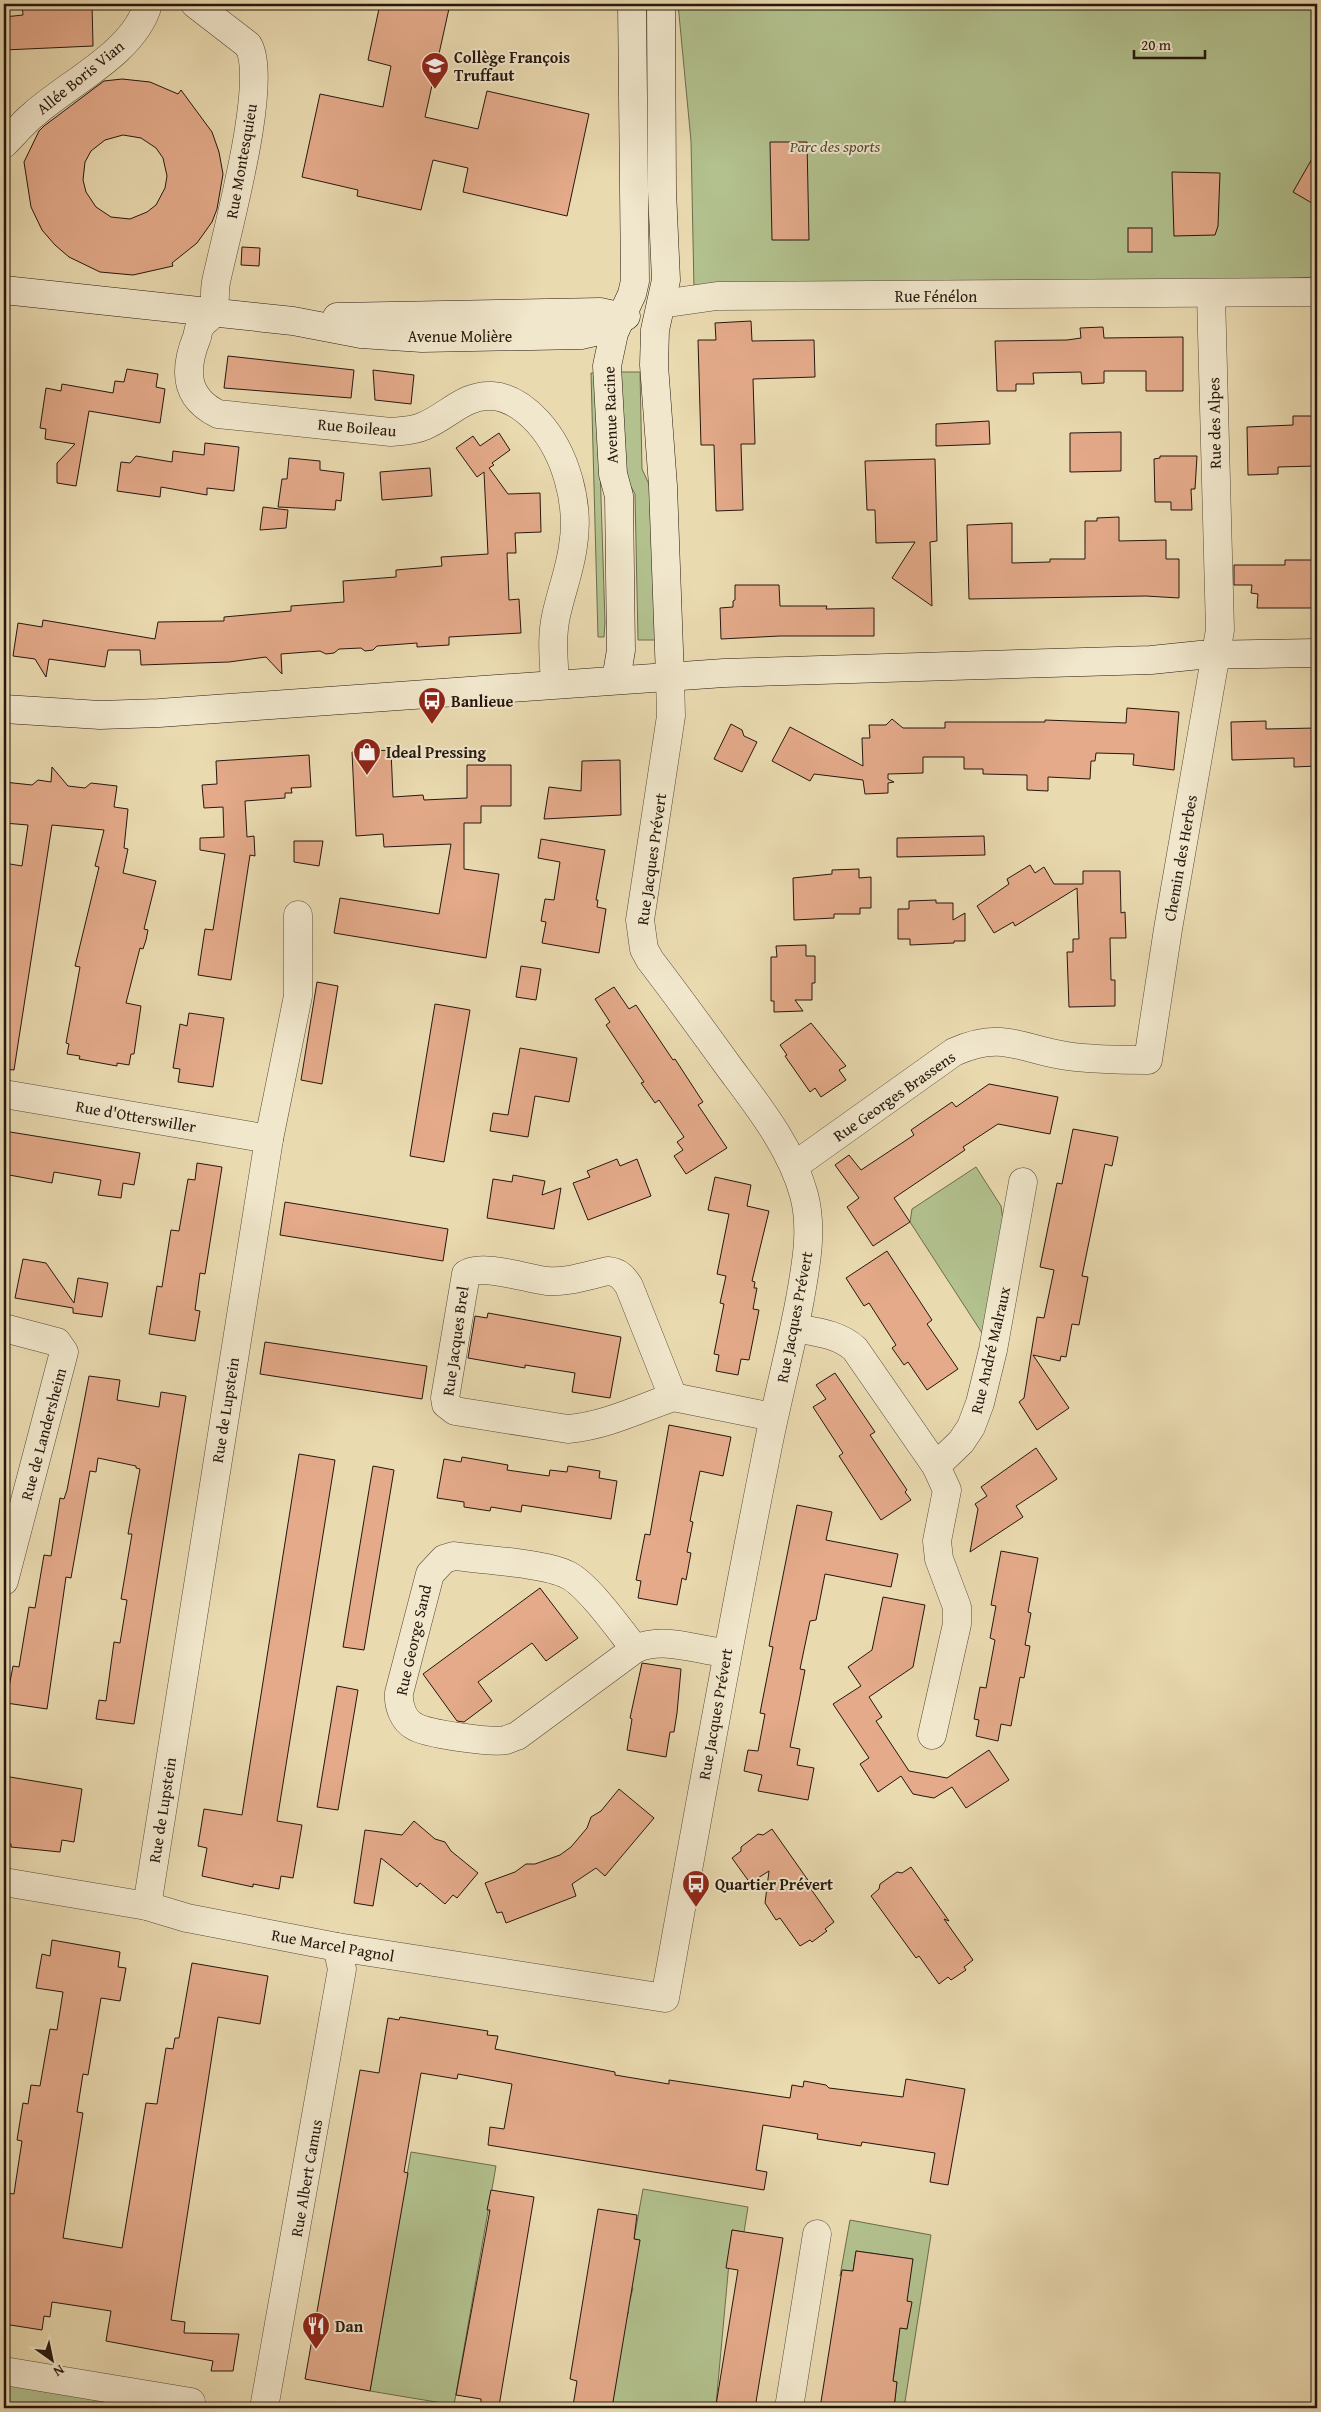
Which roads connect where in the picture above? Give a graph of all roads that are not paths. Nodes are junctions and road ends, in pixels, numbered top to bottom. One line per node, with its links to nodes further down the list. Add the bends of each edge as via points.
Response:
1 (148, 4): 5 (street, Allée Boris Vian, via 137,30 112,55 34,114)
2 (195, 4): 10 (street, Rue Montesquieu, via 248,45 254,65 251,120 215,285)
3 (632, 4): 11 (street, Avenue Racine, via 636,274)
4 (660, 4): 9 (street, via 666,280)
5 (4, 144)
6 (4, 290): 10 (street, Avenue Molière)
7 (1317, 292): 8 (street)
8 (1211, 294): 9 (street, Rue Fénélon, via 717,296); 13 (street, Rue des Alpes, via 1220,630)
9 (661, 304): 11 (street, Avenue Molière); 14 (street, via 655,330 654,365 663,486)
10 (212, 313): 11 (street, Avenue Molière, via 361,334 450,338 581,336 603,330); 16 (street, Rue Boileau, via 200,327 189,356 188,374 199,402 218,414 391,432 409,431 481,396 506,399 531,414 554,442 561,458 574,518 574,544 553,639)
11 (622, 317): 15 (street, Avenue Racine, via 614,333 607,366 613,474 619,496 621,650)
12 (1317, 653): 13 (street)
13 (1214, 656): 14 (street); 19 (street, Chemin des Herbes)
14 (670, 676): 15 (street); 22 (street, Rue Jacques Prévert, via 671,716 640,920 641,936 650,960 749,1094)
15 (616, 680): 16 (street)
16 (555, 684): 17 (street, via 159,713 100,715)
17 (4, 709)
18 (298, 915): 21 (street, Rue de Lupstein, via 298,996)
19 (1148, 1060): 22 (street, Rue Georges Brassens, via 1086,1059 1011,1042 973,1044 954,1052)
20 (4, 1094): 21 (street, Rue d'Otterswiller)
21 (269, 1139): 34 (street, Rue de Lupstein)
22 (794, 1166): 25 (street, Rue Jacques Prévert, via 804,1195 808,1234)
23 (1023, 1182): 28 (street, Rue André Malraux, via 993,1350 980,1403 961,1442)
24 (4, 1328): 29 (street, Rue de Landersheim, via 57,1342 64,1352)
25 (795, 1328): 27 (street, Rue Jacques Prévert); 28 (street, via 847,1341)
26 (673, 1397): 26 (street, Rue Jacques Brel, via 587,1428 568,1429 455,1411 446,1404 445,1398 466,1274 481,1270 555,1281 615,1272 628,1286); 27 (street)
27 (773, 1417): 31 (street, Rue Jacques Prévert)
28 (936, 1466): 32 (street, via 947,1490 937,1542 957,1607 957,1624)
29 (4, 1581)
30 (635, 1649): 30 (street, Rue George Sand, via 592,1597 568,1575 544,1568 454,1556 436,1565 427,1580 398,1702 413,1726 426,1732 506,1740 517,1736); 31 (street, Rue George Sand, via 661,1642)
31 (726, 1653): 36 (street, Rue Jacques Prévert)
32 (932, 1735)
33 (4, 1882): 34 (street, Rue Marcel Pagnol)
34 (147, 1906): 35 (street, Rue Marcel Pagnol, via 187,1918)
35 (337, 1947): 36 (street, Rue Marcel Pagnol); 40 (street, Rue Albert Camus, via 342,1969)
36 (664, 1998)
37 (817, 2234): 41 (street)
38 (4, 2371): 39 (street, via 191,2402)
39 (190, 2408)
40 (264, 2408)
41 (789, 2408)

